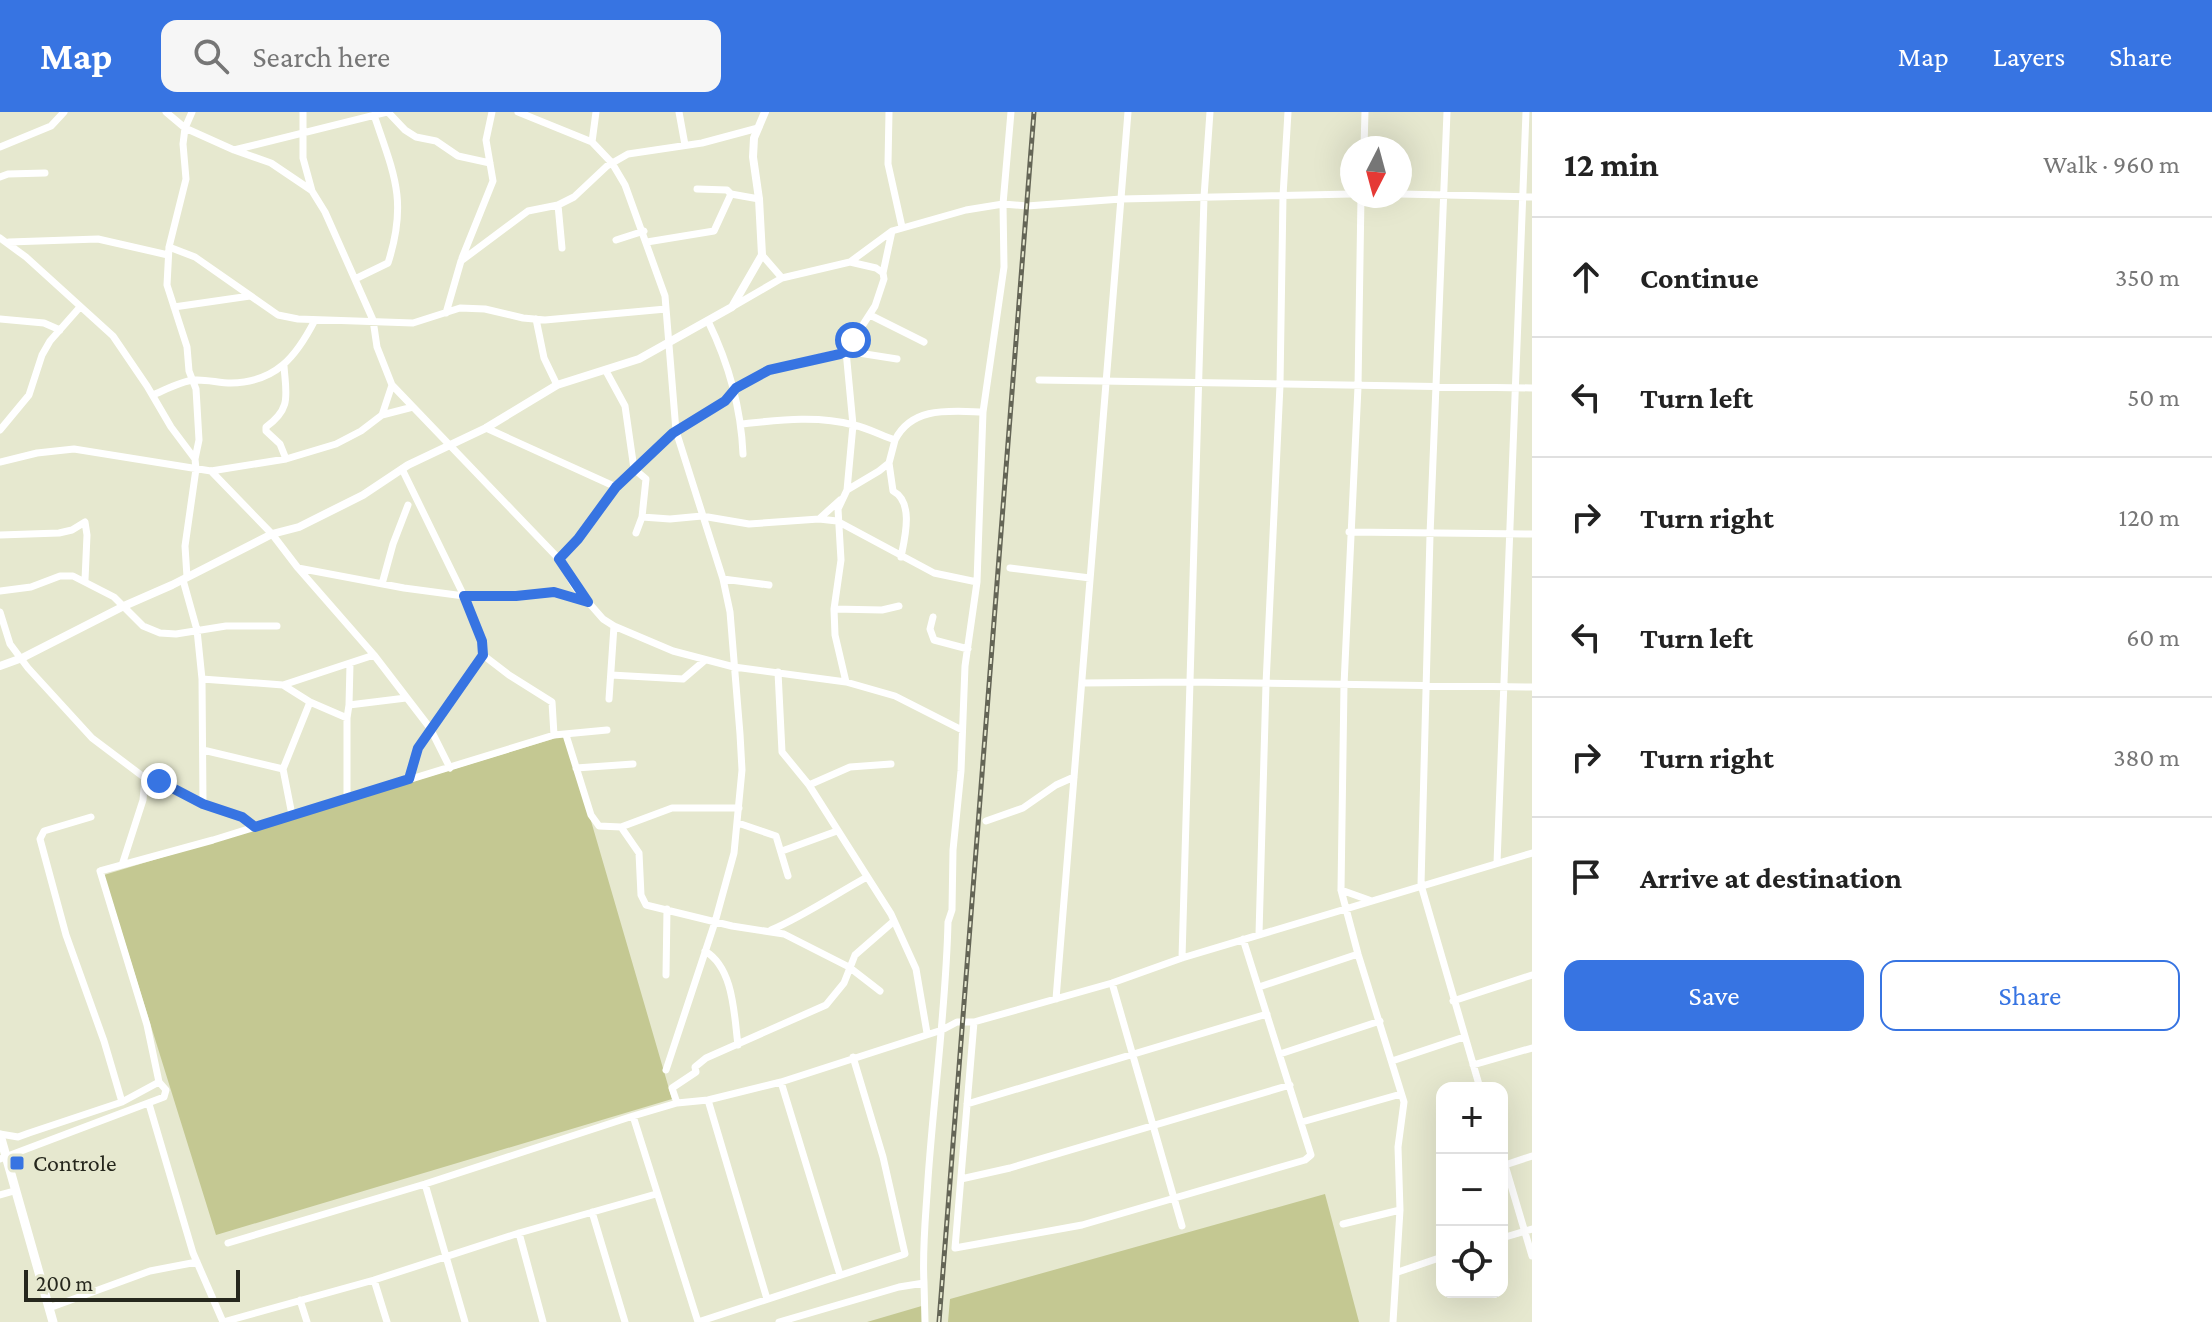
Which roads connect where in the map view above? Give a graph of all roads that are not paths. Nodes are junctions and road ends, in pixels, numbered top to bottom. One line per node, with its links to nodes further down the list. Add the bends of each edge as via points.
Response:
1 (64, 112): 26 (street, via 51,126)
2 (166, 112): 20 (street)
3 (192, 112): 20 (street)
4 (303, 112): 22 (street)
5 (388, 112): 19 (street); 28 (street, via 416,137 436,141 458,156)
6 (492, 112): 28 (street, via 486,140)
7 (518, 112): 24 (street)
8 (596, 112): 24 (street)
9 (679, 112): 25 (street)
10 (765, 112): 21 (street)
11 (889, 112): 46 (street, via 888,164)
12 (1011, 112): 43 (street)
13 (1128, 112): 42 (street)
14 (1210, 112): 39 (street)
15 (1288, 112): 38 (street)
16 (1365, 112): 23 (street)
17 (1447, 112): 37 (street)
18 (1526, 112): 40 (street)
19 (374, 115): 22 (street); 59 (street, via 398,188 397,225 388,263)
20 (185, 128): 27 (street); 53 (street, via 186,179)
21 (758, 128): 25 (street); 41 (street, via 753,157)
22 (302, 134): 27 (street); 33 (street)
23 (1364, 136)
24 (592, 142): 29 (street)
25 (685, 145): 29 (street, via 628,154)
26 (0, 147)
27 (234, 150): 33 (street, via 271,163)
28 (490, 163): 55 (street, via 493,181)
29 (612, 163): 44 (street, via 586,189); 47 (street)
30 (45, 173): 31 (street)
31 (0, 177)
32 (697, 189): 34 (street)
33 (312, 191): 59 (street)
34 (731, 194): 41 (street); 51 (street, via 714,231)
35 (1340, 194): 38 (street)
36 (1412, 194): 37 (street)
37 (1445, 194): 40 (street); 86 (street)
38 (1283, 196): 39 (street); 85 (street)
39 (1204, 197): 42 (street); 82 (street)
40 (1528, 197): 88 (street)
41 (759, 199): 54 (street)
42 (1121, 199): 43 (street); 81 (street)
43 (1003, 204): 46 (street); 93 (street, via 1004,267)
44 (558, 205): 52 (street); 55 (street, via 528,211)
45 (1361, 208): 87 (street)
46 (902, 227): 48 (street)
47 (644, 231): 50 (street); 51 (street)
48 (892, 231): 56 (street); 57 (street)
49 (4, 240): 53 (street, via 98,239); 61 (street)
50 (616, 240)
51 (647, 242): 64 (street)
52 (562, 248)
53 (169, 251): 60 (street, via 195,257); 62 (street, via 167,285)
54 (762, 255): 58 (street); 63 (street)
55 (461, 261): 65 (street)
56 (850, 262): 57 (street); 58 (street)
57 (883, 273): 66 (street)
58 (782, 278): 63 (street)
59 (355, 279): 70 (street)
60 (250, 296): 62 (street); 69 (street, via 278,315)
61 (80, 307): 72 (street); 91 (street, via 113,336)
62 (174, 307): 79 (street)
63 (732, 307): 71 (street)
64 (666, 309): 68 (street); 73 (street)
65 (446, 313): 68 (street, via 485,309); 70 (street, via 413,323)
66 (870, 315): 74 (street); 75 (street)
67 (0, 319): 72 (street)
68 (536, 319): 84 (street, via 544,358)
69 (315, 320): 70 (street); 77 (street)
70 (373, 320): 83 (street)
71 (708, 321): 73 (street); 90 (street)
72 (60, 330): 98 (street, via 42,355 29,395)
73 (669, 341): 78 (street); 99 (street)
74 (924, 342)
75 (846, 351): 76 (street); 90 (street, via 769,370); 96 (street)
76 (897, 359)
77 (284, 366): 79 (street, via 232,383); 104 (street, via 285,405 266,431)
78 (606, 371): 84 (street); 109 (street, via 625,406)
79 (192, 380): 91 (street); 103 (street, via 199,440)
80 (1039, 380): 81 (street)
81 (1106, 383): 82 (street); 131 (street)
82 (1200, 384): 85 (street); 160 (street)
83 (392, 385): 92 (street); 94 (street)
84 (557, 385): 97 (street)
85 (1280, 385): 87 (street); 162 (street)
86 (1437, 386): 87 (street); 88 (street); 125 (street)
87 (1358, 387): 119 (street)
88 (1515, 387): 89 (street); 122 (street)
89 (1532, 388)
90 (732, 391): 95 (street); 99 (street, via 725,401)
91 (153, 395): 103 (street)
92 (413, 407): 94 (street); 101 (street)
93 (983, 412): 100 (street, via 919,416); 134 (street)
94 (382, 415): 104 (street, via 336,444)
95 (742, 424): 96 (street, via 799,419); 102 (street)
96 (853, 425): 100 (street); 112 (street)
97 (486, 428): 101 (street); 111 (street)
98 (0, 430)
99 (676, 431): 109 (street); 115 (street)
100 (895, 440): 106 (street)
101 (450, 444): 108 (street); 127 (street)
102 (743, 454)
103 (195, 459): 107 (street)
104 (286, 459): 110 (street)
105 (0, 462): 107 (street, via 74,449)
106 (889, 463): 112 (street); 126 (street, via 893,491 905,507)
107 (196, 469): 110 (street); 130 (street, via 185,538)
108 (402, 469): 121 (street, via 299,527); 138 (street)
109 (634, 469): 111 (street); 116 (street, via 646,479)
110 (211, 471): 121 (street)
111 (616, 487): 127 (street)
112 (847, 490): 113 (street)
113 (841, 498): 117 (street); 118 (street)
114 (408, 505): 135 (street)
115 (702, 516): 116 (street); 117 (street, via 749,524); 132 (street)
116 (642, 517): 120 (street)
117 (819, 519): 118 (street)
118 (837, 521): 126 (street); 142 (street, via 841,560)
119 (1349, 532): 125 (street); 164 (street)
120 (636, 533)
121 (272, 534): 128 (street); 130 (street)
122 (1508, 534): 123 (street); 125 (street); 166 (street)
123 (1532, 534)
124 (0, 535): 133 (street, via 59,533 85,522)
125 (1430, 535): 165 (street)
126 (901, 557): 134 (street, via 934,573)
127 (559, 559): 139 (street)
128 (298, 568): 135 (street); 149 (street)
129 (1010, 568): 131 (street)
130 (185, 578): 140 (street); 147 (street)
131 (1090, 578): 161 (street)
132 (723, 579): 136 (street); 155 (street)
133 (85, 580): 137 (street, via 60,576); 140 (street)
134 (977, 582): 148 (street)
135 (382, 584): 138 (street)
136 (769, 585)
137 (0, 591)
138 (464, 596): 139 (street, via 554,592); 150 (street)
139 (588, 602): 146 (street)
140 (124, 606): 147 (street, via 143,626 160,633); 151 (street)
141 (899, 606): 142 (street)
142 (834, 609): 159 (street)
143 (0, 612): 151 (street, via 10,644)
144 (933, 617): 148 (street, via 934,640)
145 (277, 626): 147 (street)
146 (614, 626): 152 (street); 157 (street)
147 (197, 630): 158 (street)
148 (968, 649): 175 (street)
149 (374, 655): 153 (street); 168 (street)
150 (483, 655): 173 (street); 176 (street, via 552,702)
151 (22, 658): 154 (street); 185 (street, via 92,738)
152 (704, 661): 155 (street); 157 (street, via 683,679)
153 (350, 664): 163 (street); 171 (street)
154 (0, 666)
155 (734, 667): 156 (street); 190 (street)
156 (778, 672): 159 (street); 187 (street, via 782,752)
157 (611, 675): 169 (street)
158 (202, 679): 163 (street); 178 (street)
159 (846, 682): 175 (street, via 895,696)
160 (1189, 682): 161 (street); 162 (street); 216 (street)
161 (1082, 683): 184 (street)
162 (1266, 684): 164 (street); 212 (street)
163 (283, 685): 170 (street)
164 (1344, 685): 165 (street); 205 (street)
165 (1426, 687): 166 (street); 204 (street)
166 (1505, 687): 167 (street); 200 (street)
167 (1532, 687)
168 (406, 698): 171 (street); 173 (street)
169 (609, 699)
170 (310, 702): 172 (street); 183 (street)
171 (349, 705): 172 (street)
172 (347, 718): 188 (street)
173 (430, 728): 181 (street); 186 (street)
174 (607, 730): 177 (street)
175 (962, 730): 228 (street)
176 (554, 735): 177 (street); 181 (street)
177 (566, 735): 182 (street)
178 (203, 750): 183 (street); 189 (street)
179 (633, 764): 182 (street)
180 (891, 764): 187 (street, via 850,767)
181 (450, 768): 186 (street)
182 (576, 768): 196 (street, via 594,822)
183 (283, 769): 191 (street)
184 (1074, 777): 193 (street, via 1023,808); 223 (street)
185 (145, 778): 189 (street); 201 (street)
186 (409, 779): 188 (street)
187 (809, 785): 197 (street)
188 (347, 797): 191 (street)
189 (203, 804): 195 (street)
190 (739, 808): 194 (street); 196 (street, via 672,808)
191 (292, 815): 195 (street)
192 (91, 817): 245 (street, via 44,831 40,839)
193 (986, 821)
194 (738, 823): 198 (street, via 776,836); 210 (street)
195 (255, 827): 201 (street)
196 (621, 827): 207 (street, via 639,853 642,901)
197 (837, 831): 198 (street); 203 (street)
198 (782, 851): 202 (street)
199 (1532, 853): 200 (street)
200 (1497, 863): 204 (street)
201 (122, 865): 239 (street, via 100,871)
202 (788, 876)
203 (867, 877): 209 (street); 211 (street)
204 (1421, 885): 206 (street); 224 (street)
205 (1341, 890): 206 (street); 208 (street)
206 (1372, 901): 208 (street)
207 (667, 909): 210 (street); 218 (street)
208 (1348, 909): 212 (street); 215 (street)
209 (894, 921): 217 (street, via 864,945); 229 (street, via 916,969)
210 (715, 922): 211 (street); 214 (street)
211 (767, 931): 217 (street, via 784,934)
212 (1259, 934): 213 (street)
213 (1243, 939): 216 (street); 221 (street)
214 (705, 951): 231 (street, via 724,971); 238 (street)
215 (1358, 954): 221 (street); 226 (street)
216 (1182, 958): 220 (street)
217 (849, 967): 222 (street); 231 (street, via 844,983 826,1005)
218 (666, 975)
219 (1532, 975): 224 (street)
220 (1112, 983): 223 (street); 233 (street)
221 (1259, 987): 225 (street)
222 (880, 991)
223 (1056, 999): 227 (street)
224 (1453, 1001): 230 (street)
225 (1267, 1014): 233 (street); 234 (street)
226 (1380, 1021): 234 (street); 236 (street)
227 (974, 1022): 228 (street, via 957,1022); 248 (street)
228 (942, 1030): 229 (street); 280 (street, via 923,1233)
229 (927, 1033): 235 (street)
230 (1464, 1037): 236 (street); 237 (street)
231 (738, 1045): 246 (street, via 711,1055 672,1088)
232 (1532, 1048): 237 (street)
233 (1134, 1053): 248 (street); 251 (street)
234 (1280, 1054): 242 (street)
235 (853, 1057): 240 (street); 278 (street, via 906,1251)
236 (1392, 1061): 243 (street)
237 (1473, 1065): 241 (street)
238 (666, 1070)
239 (159, 1082): 245 (street); 247 (street, via 166,1090 164,1097)
240 (781, 1082): 244 (street); 278 (street)
241 (1478, 1082)
242 (1290, 1085): 250 (street); 251 (street)
243 (1401, 1094): 250 (street); 265 (street)
244 (708, 1100): 246 (street); 281 (street)
245 (122, 1102): 252 (street)
246 (677, 1103): 249 (street)
247 (149, 1104): 254 (street); 276 (street)
248 (967, 1104): 259 (street)
249 (633, 1116): 260 (street); 262 (street)
250 (1302, 1122): 264 (street, via 1310,1158)
251 (1154, 1126): 259 (street); 264 (street)
252 (29, 1133): 253 (street); 254 (street)
253 (0, 1134): 256 (main road)
254 (35, 1144): 256 (street)
255 (1532, 1156): 257 (street)
256 (3, 1158): 261 (main road)
257 (1508, 1164)
258 (1508, 1173): 269 (street)
259 (961, 1179): 264 (street, via 956,1248 1082,1225)
260 (425, 1184): 272 (street); 274 (street)
261 (14, 1191): 263 (street); 283 (main road)
262 (656, 1194): 266 (street); 281 (street, via 698,1322)
263 (0, 1195)
264 (1173, 1199): 268 (street)
265 (1400, 1210): 267 (street); 277 (street)
266 (592, 1212): 270 (street); 290 (street)
267 (1343, 1224)
268 (1182, 1226)
269 (1528, 1230): 271 (street); 273 (street)
270 (519, 1233): 274 (street); 289 (street)
271 (1508, 1236)
272 (228, 1243)
273 (1532, 1256)
274 (445, 1257): 279 (street); 288 (street)
275 (1436, 1259): 277 (street)
276 (197, 1262): 283 (street, via 150,1271); 285 (street)
277 (1398, 1272): 293 (street)
278 (840, 1275): 281 (street)
279 (374, 1280): 282 (street); 287 (street)
280 (924, 1283): 291 (street); 292 (street)
281 (767, 1299)
282 (300, 1300): 285 (street); 286 (street)
283 (49, 1308): 284 (main road)
284 (53, 1322)
285 (223, 1322)
286 (307, 1322)
287 (387, 1322)
288 (465, 1322)
289 (543, 1322)
290 (625, 1322)
291 (779, 1322)
292 (925, 1322)
293 (1393, 1322)

